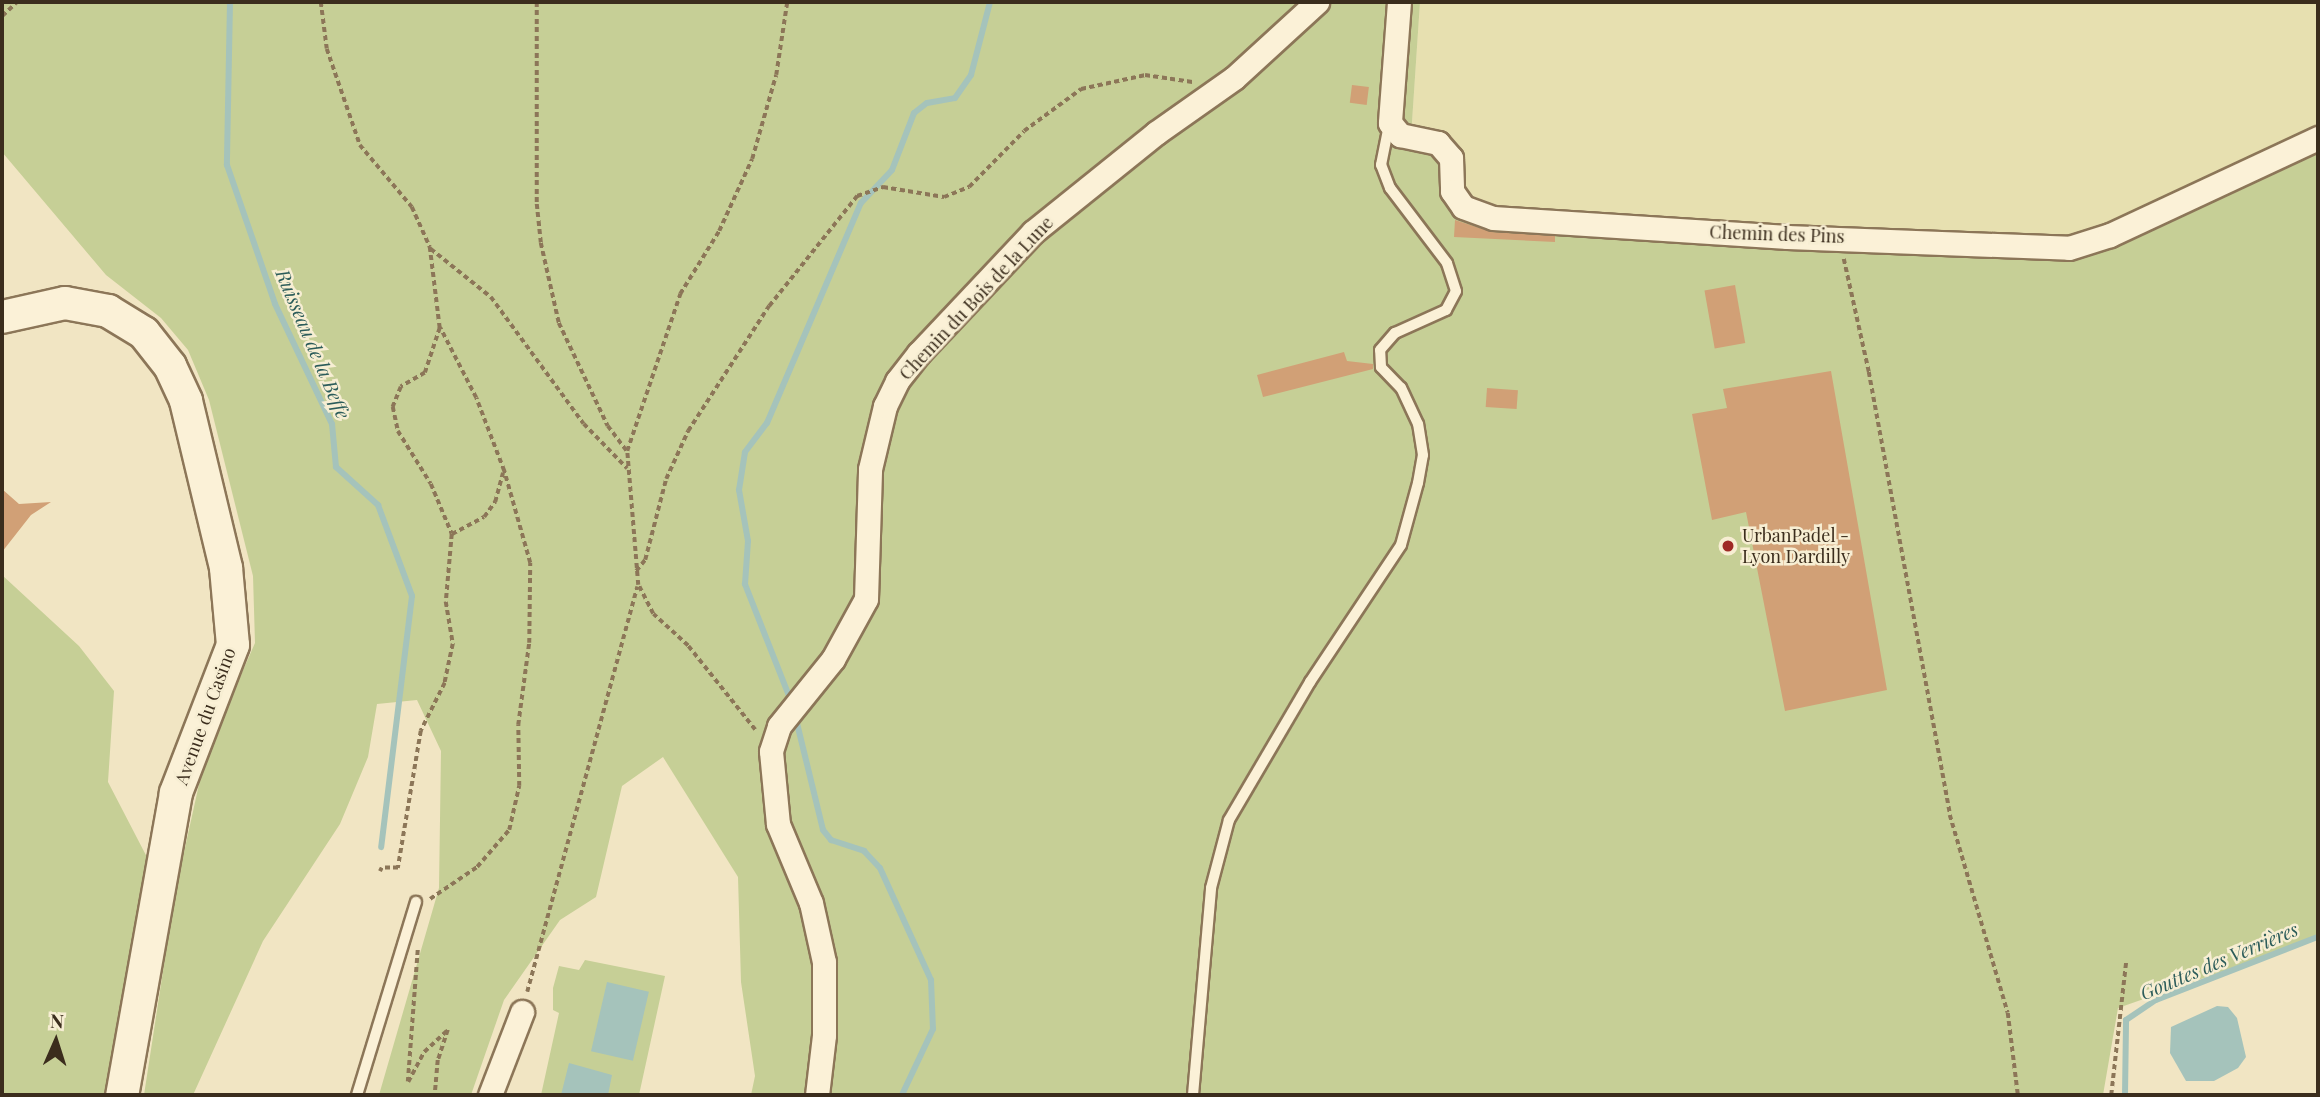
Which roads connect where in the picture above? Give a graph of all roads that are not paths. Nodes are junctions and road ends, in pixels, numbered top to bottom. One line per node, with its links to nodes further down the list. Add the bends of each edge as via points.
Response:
1 (1317, 2): 11 (street, Chemin du Bois de la Lune, via 1214,93 1156,133 1033,232 897,381 876,436 870,468 866,598 833,659 774,739 778,824 811,903 824,962 824,1035)
2 (1399, 2): 3 (street)
3 (1390, 123): 4 (street, Chemin des Pins, via 1400,135 1438,143 1451,158 1452,191 1463,207 1493,218 2068,248 2110,235); 12 (lane, via 1381,166 1390,188 1447,263 1456,291 1446,310 1395,333 1380,350 1381,367 1401,388 1418,424 1423,454 1418,483 1401,545 1310,682 1229,820 1211,888)
4 (2318, 138)
5 (2, 317): 8 (street, Avenue du Casino, via 65,303 108,311 144,333 170,366 186,401 226,568 233,645 176,793)
6 (415, 905): 9 (lane)
7 (522, 1013): 10 (street)
8 (122, 1095)
9 (358, 1095)
10 (490, 1095)
11 (817, 1095)
12 (1193, 1095)

